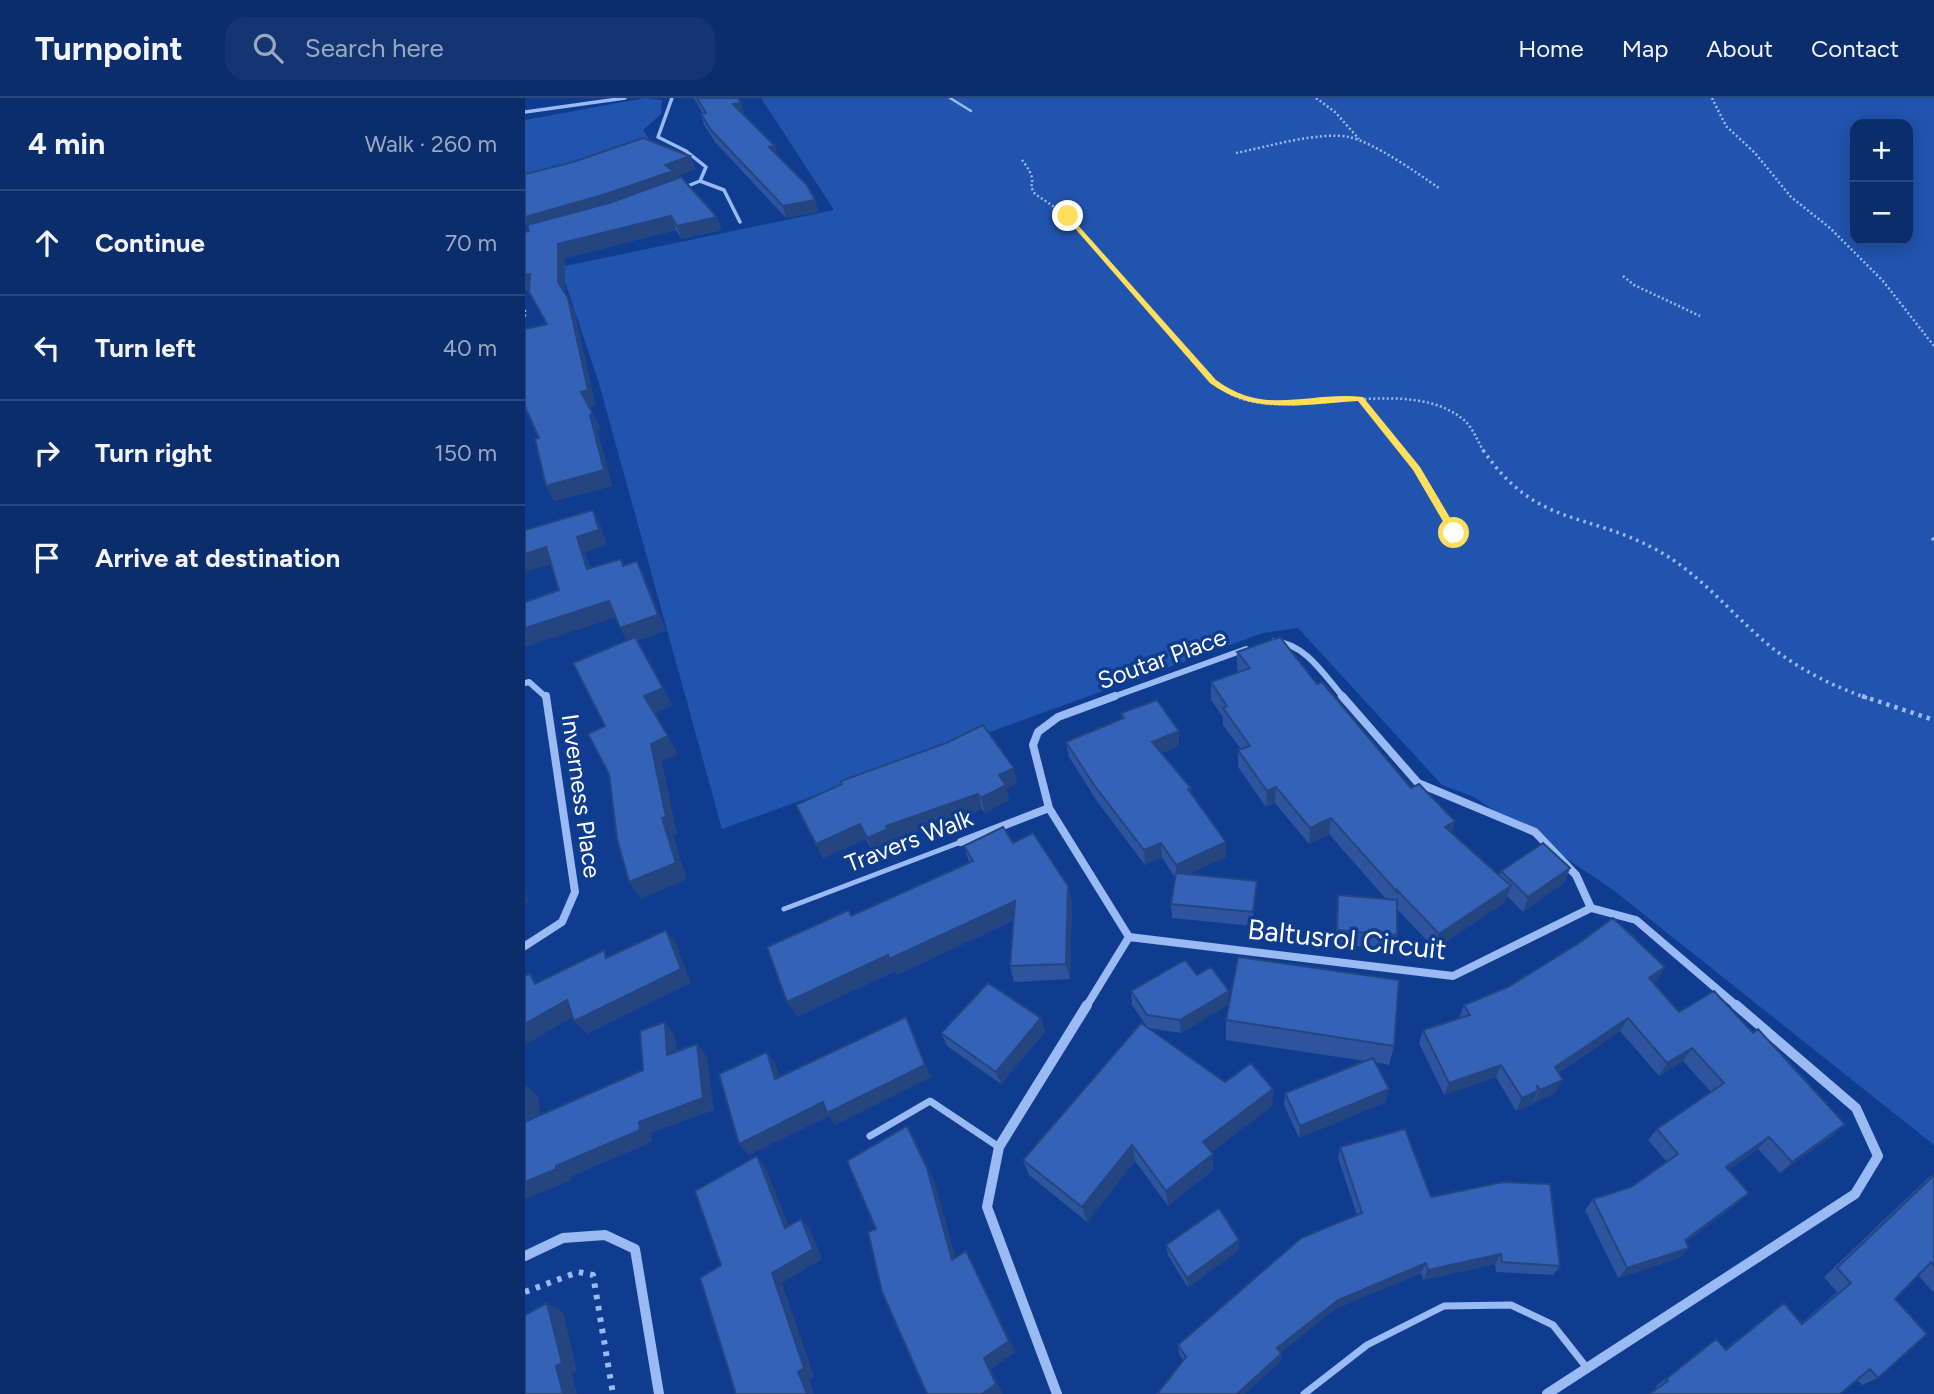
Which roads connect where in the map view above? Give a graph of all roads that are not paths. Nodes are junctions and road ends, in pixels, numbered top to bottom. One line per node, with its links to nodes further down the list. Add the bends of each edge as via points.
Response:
1 (625, 98): 5 (street)
2 (672, 98): 6 (street, via 658,137 706,167)
3 (950, 98): 4 (lane)
4 (971, 111)
5 (525, 114)
6 (700, 181): 7 (street); 8 (street, via 724,190)
7 (674, 192)
8 (740, 222)
9 (1269, 641): 14 (street, via 1301,649 1417,783 1535,832 1576,875)
10 (1257, 646): 12 (street, Soutar Place, via 1058,717 1038,732 1033,745)
11 (525, 683): 17 (street, Inverness Place, via 547,696 575,892 562,922)
12 (1049, 808): 13 (street, Travers Walk); 16 (street, Soutar Place)
13 (961, 842): 15 (lane, Travers Walk)
14 (1591, 908): 16 (street, Baltusrol Circuit, via 1453,976); 21 (street, via 1636,920 1846,1099 1856,1108 1878,1156 1854,1194)
15 (783, 909)
16 (1129, 937): 19 (street)
17 (525, 946)
18 (870, 1136): 19 (lane, via 930,1101)
19 (999, 1147): 23 (street, via 987,1207)
20 (525, 1256): 22 (street, via 563,1238 604,1235 635,1250)
21 (1587, 1368): 24 (lane, via 1553,1325 1511,1305 1444,1306 1367,1345); 25 (street)
22 (659, 1394)
23 (1057, 1394)
24 (1304, 1394)
25 (1548, 1394)

